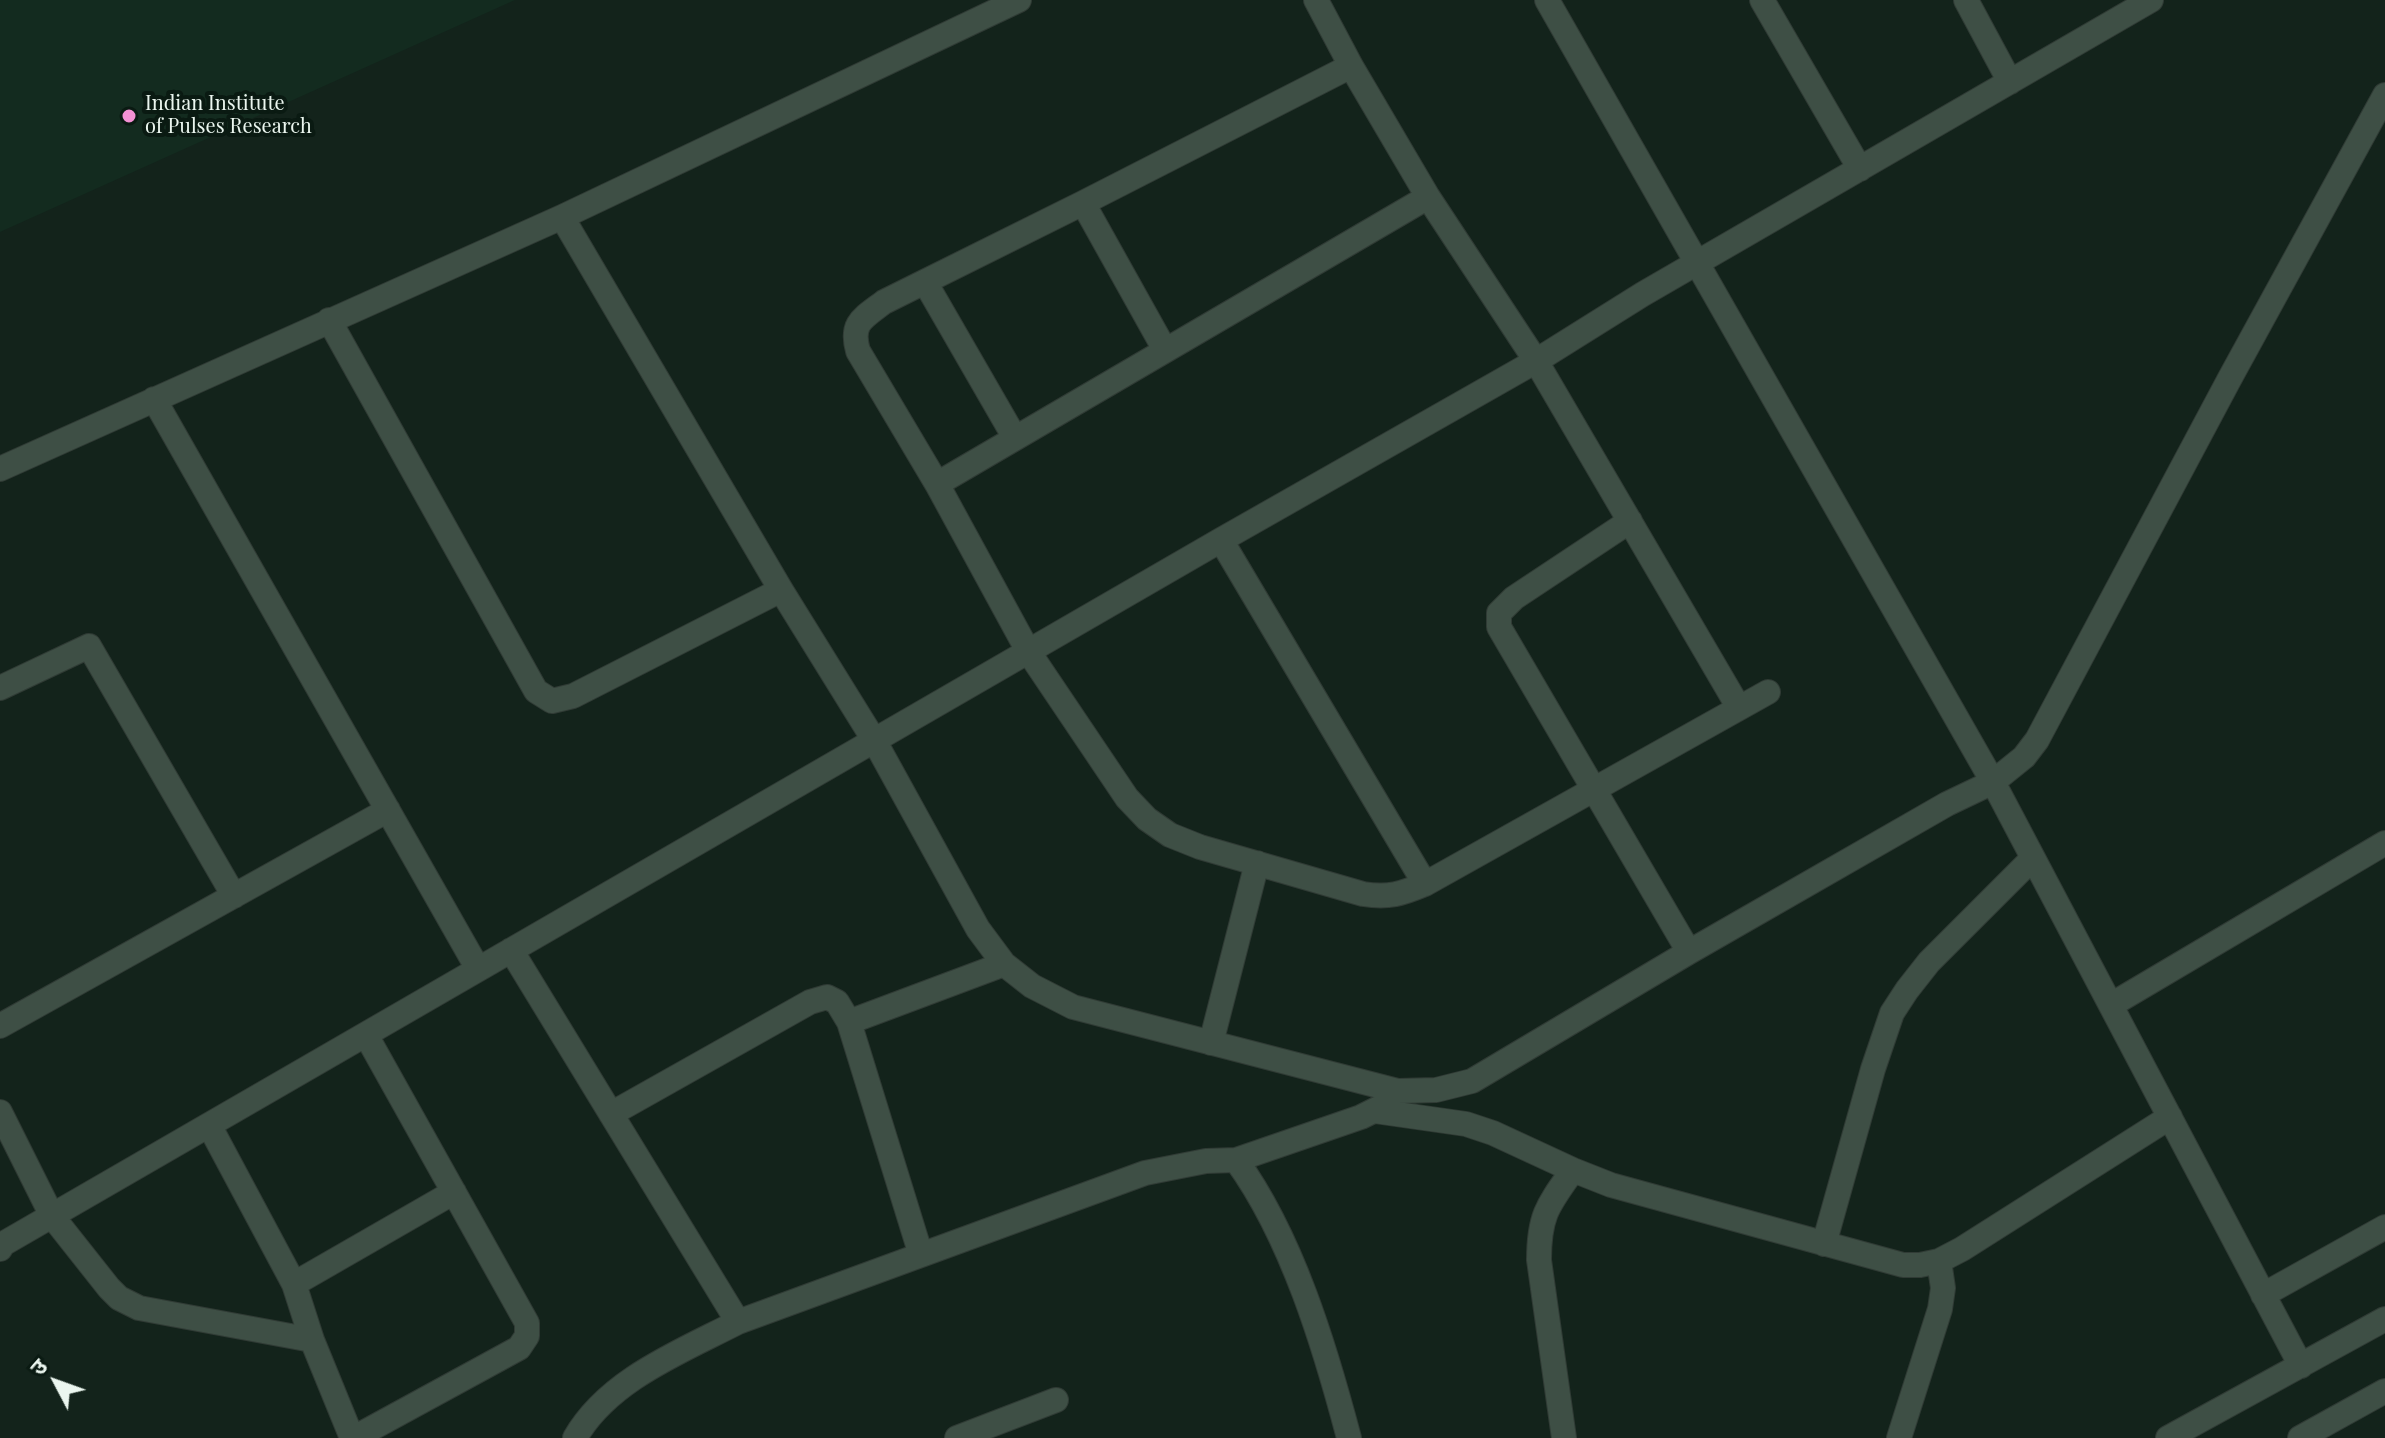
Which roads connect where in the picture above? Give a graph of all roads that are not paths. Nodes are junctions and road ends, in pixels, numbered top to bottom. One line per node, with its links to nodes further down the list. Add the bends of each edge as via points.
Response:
1 (1019, 0): 13 (street)
2 (1316, 0): 7 (street)
3 (1547, 0): 14 (street)
4 (1762, 0): 10 (street)
5 (1966, 0): 8 (street)
6 (2151, 0): 8 (street)
7 (1351, 66): 11 (street); 12 (street)
8 (2010, 82): 10 (street)
9 (2385, 95): 31 (street, via 2037,740)
10 (1860, 169): 14 (street)
11 (1428, 197): 17 (street); 18 (street)
12 (1083, 203): 15 (street); 17 (street)
13 (562, 217): 16 (street); 25 (street)
14 (1696, 264): 18 (street); 31 (street)
15 (925, 282): 20 (street); 22 (street, via 884,302 859,321 854,335 858,351)
16 (329, 320): 19 (street); 25 (street, via 536,691 552,701 573,696)
17 (1165, 350): 20 (street)
18 (1536, 361): 23 (street); 24 (street)
19 (154, 399): 21 (street); 33 (street)
20 (1015, 438): 22 (street)
21 (0, 469)
22 (937, 484): 26 (street)
23 (1630, 521): 29 (street); 32 (street, via 1499,613 1499,627)
24 (1221, 540): 26 (street); 37 (street)
25 (781, 590): 30 (street)
26 (1028, 651): 30 (street); 36 (street, via 1127,798 1147,819 1180,839)
27 (0, 688): 38 (street, via 89,646)
28 (1768, 692): 29 (street)
29 (1739, 708): 32 (street)
30 (874, 740): 39 (street); 41 (street, via 978,929)
31 (1993, 782): 35 (street); 40 (street)
32 (1593, 790): 37 (street); 40 (street)
33 (388, 810): 38 (street); 42 (street)
34 (2385, 843): 43 (street)
35 (2033, 858): 43 (street); 59 (street, via 1929,962 1892,1013)
36 (1257, 863): 37 (street, via 1382,897); 47 (street)
37 (1425, 884)
38 (234, 896): 45 (street)
39 (511, 950): 42 (street); 51 (street)
40 (1689, 952): 48 (street, via 1472,1081 1436,1090)
41 (1004, 964): 44 (street); 47 (street, via 1073,1007)
42 (478, 969): 46 (street)
43 (2111, 1005): 52 (street)
44 (849, 1022): 51 (street, via 837,1002 827,997 810,1002); 61 (street)
45 (0, 1026)
46 (366, 1035): 53 (street); 56 (street)
47 (1211, 1043): 48 (street)
48 (1398, 1091): 49 (street)
49 (1375, 1111): 54 (street); 55 (street, via 1466,1124)
50 (0, 1112): 57 (street)
51 (611, 1114): 66 (street)
52 (2170, 1117): 62 (street); 64 (street)
53 (209, 1125): 57 (street); 63 (street)
54 (1236, 1160): 61 (street, via 1145,1173); 74 (street, via 1281,1239 1328,1359)
55 (1573, 1170): 59 (street); 75 (street, via 1542,1219 1539,1238)
56 (454, 1192): 63 (street); 71 (street, via 527,1323 527,1336 519,1348)
57 (52, 1216): 60 (street); 67 (street, via 109,1288 139,1308)
58 (2385, 1227): 64 (street)
59 (1824, 1244): 62 (street, via 1903,1265)
60 (1, 1246)
61 (921, 1255): 66 (street)
62 (1939, 1261): 76 (street, via 1940,1309)
63 (294, 1284): 67 (street)
64 (2263, 1295): 68 (street)
65 (2385, 1319): 68 (street)
66 (738, 1322): 72 (street, via 641,1374 595,1409)
67 (312, 1340): 71 (street)
68 (2301, 1366): 77 (street)
69 (2385, 1391): 78 (street)
70 (1056, 1400): 73 (street)
71 (353, 1438)
72 (575, 1438)
73 (957, 1438)
74 (1349, 1438)
75 (1564, 1438)
76 (1899, 1438)
77 (2168, 1438)
78 (2300, 1438)

